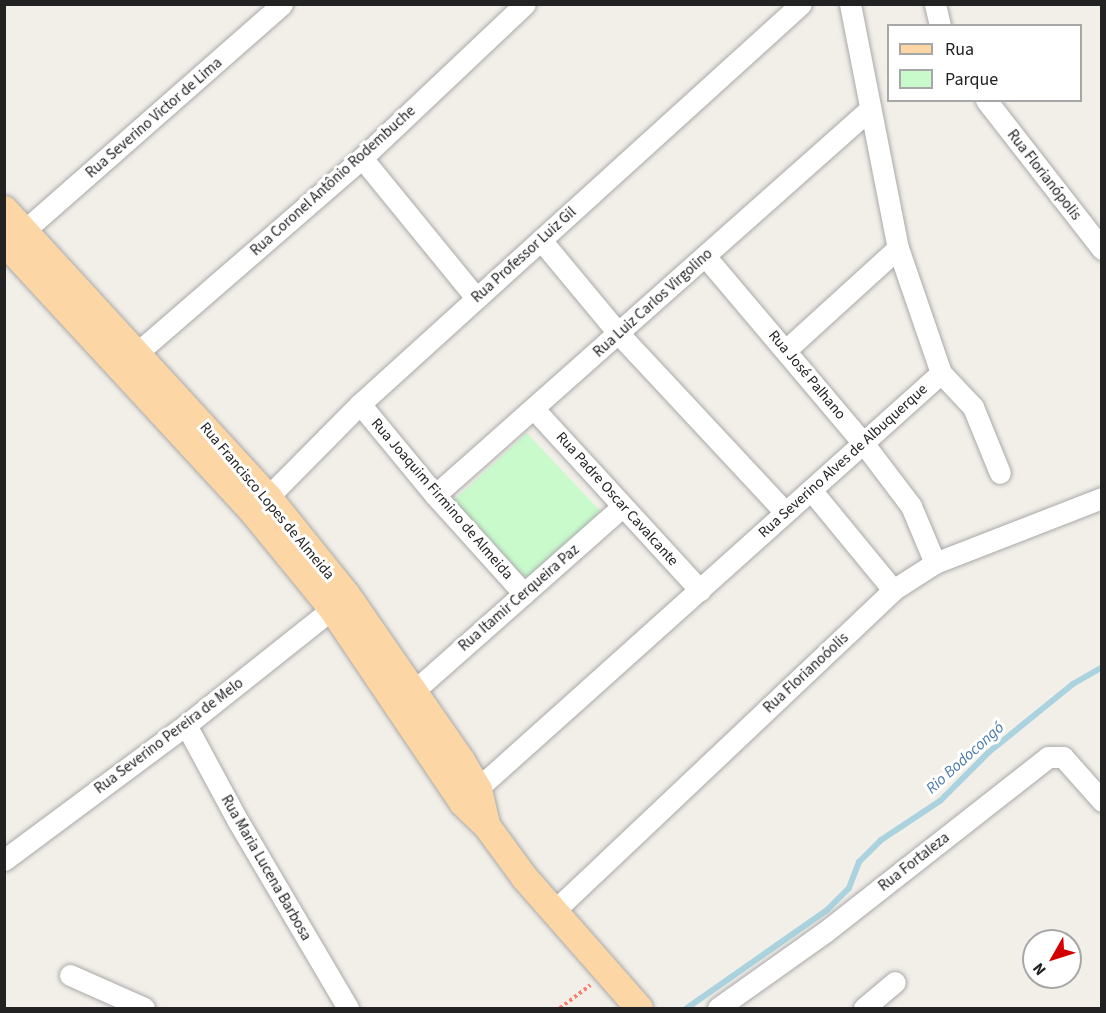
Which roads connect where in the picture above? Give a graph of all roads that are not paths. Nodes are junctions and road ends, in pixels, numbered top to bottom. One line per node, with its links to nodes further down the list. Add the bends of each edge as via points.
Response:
1 (282, 4): 11 (street, Rua Severino Victor de Lima)
2 (525, 4): 9 (street, Rua Coronel Antônio Rodembuche)
3 (801, 4): 12 (street, Rua Professor Luiz Gil)
4 (850, 4): 8 (street, Rua Severino Alves de Albuquerque)
5 (935, 4): 6 (street)
6 (940, 24)
7 (988, 102): 14 (street, Rua Florianópolis)
8 (870, 109): 13 (street, Rua Severino Alves de Albuquerque); 15 (street, Rua Luiz Carlos Virgolino)
9 (362, 158): 16 (street); 19 (street, Rua Coronel Antônio Rodembuche)
10 (4, 208): 11 (main road, Rua Francisco Lopes de Almeida)
11 (15, 236): 19 (main road, Rua Francisco Lopes de Almeida); 28 (main road, Rua Francisco Lopes de Almeida)
12 (541, 240): 16 (street, Rua Professor Luiz Gil); 17 (street)
13 (898, 248): 18 (street); 20 (street, Rua Severino Alves de Albuquerque)
14 (1101, 249)
15 (705, 256): 17 (street, Rua Luiz Carlos Virgolino); 18 (street, Rua José Palhano)
16 (477, 298): 21 (street, Rua Professor Luiz Gil)
17 (620, 334): 22 (street, Rua Luiz Carlos Virgolino); 30 (street)
18 (787, 349): 23 (street, Rua José Palhano)
19 (137, 353): 28 (main road, Rua Francisco Lopes de Almeida)
20 (940, 373): 23 (street, Rua Severino Alves de Albuquerque); 24 (street, via 973,407)
21 (360, 404): 26 (street, Rua Joaquim Firmino de Almeida); 28 (street, Rua Professor Luiz Gil)
22 (534, 409): 26 (street, Rua Luiz Carlos Virgolino); 29 (street, Rua Padre Oscar Cavalcante)
23 (864, 444): 25 (street, Rua Severino Alves de Albuquerque); 31 (street, Rua José Palhano, via 911,506)
24 (1000, 473)
25 (811, 490): 30 (street, Rua Severino Alves de Albuquerque); 33 (street)
26 (435, 495): 34 (street, Rua Joaquim Firmino de Almeida)
27 (1101, 498): 31 (street, Rua Florianoóolis)
28 (261, 505): 35 (main road, Rua Francisco Lopes de Almeida); 36 (main road, Rua Francisco Lopes de Almeida, via 346,594)
29 (622, 507): 32 (street, Rua Padre Oscar Cavalcante); 34 (street, Rua Itamir Cerqueira Paz)
30 (785, 512): 32 (street, Rua Severino Alves de Albuquerque)
31 (935, 563): 33 (street, Rua Florianoóolis)
32 (700, 590): 38 (street, Rua Severino Alves de Albuquerque)
33 (893, 590): 41 (street, Rua Florianoóolis)
34 (524, 594): 36 (street, Rua Itamir Cerqueira Paz)
35 (332, 609): 37 (street, Rua Severino Pereira de Melo); 38 (main road, Rua Francisco Lopes de Almeida)
36 (415, 690): 38 (main road, Rua Francisco Lopes de Almeida)
37 (186, 725): 40 (street, Rua Severino Pereira de Melo); 46 (street, Rua Maria Lucena Barbosa)
38 (470, 796): 41 (main road, Rua Francisco Lopes de Almeida, via 486,825)
39 (1101, 801): 47 (street, Rua Fortaleza, via 1064,757 1048,757 825,932)
40 (4, 860)
41 (553, 912): 44 (main road, Rua Francisco Lopes de Almeida)
42 (70, 975): 45 (street)
43 (895, 982): 48 (street)
44 (634, 1003)
45 (144, 1008)
46 (348, 1008)
47 (718, 1008)
48 (864, 1008)

